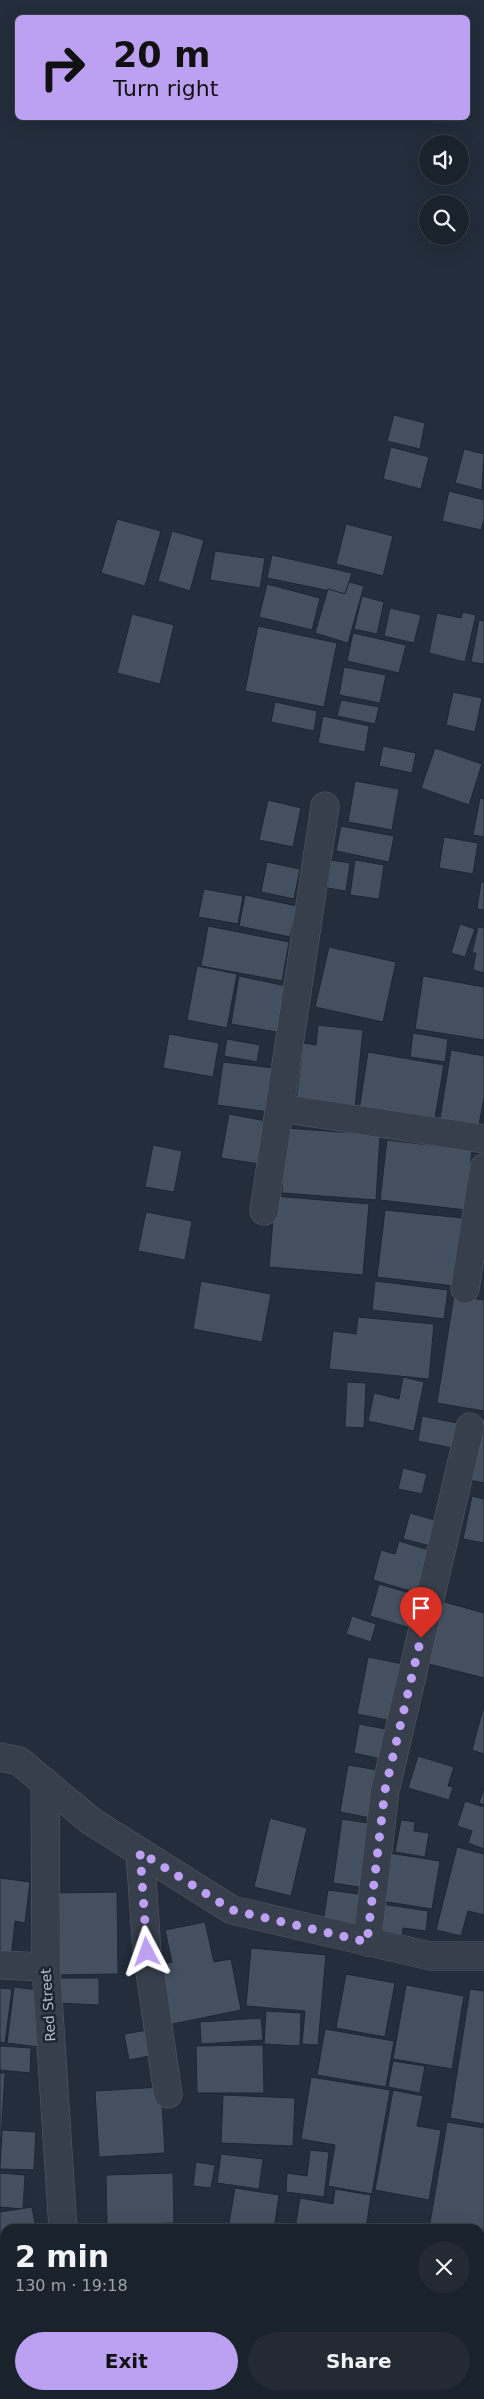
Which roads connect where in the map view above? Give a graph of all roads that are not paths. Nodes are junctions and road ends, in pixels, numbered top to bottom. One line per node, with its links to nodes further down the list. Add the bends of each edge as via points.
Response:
1 (325, 806): 2 (street)
2 (280, 1108): 3 (street); 5 (street)
3 (484, 1139)
4 (484, 1168): 6 (street)
5 (264, 1211)
6 (465, 1289)
7 (470, 1427): 11 (street, via 385,1790)
8 (0, 1758): 9 (street, via 19,1761)
9 (45, 1782): 10 (street, via 91,1821); 14 (street, Red Street)
10 (140, 1852): 11 (street, via 232,1910); 15 (street, via 147,1952)
11 (367, 1942): 12 (street, via 430,1956)
12 (484, 1956)
13 (0, 1965): 14 (street)
14 (46, 1967): 16 (street, Red Street)
15 (168, 2094)
16 (63, 2224)

